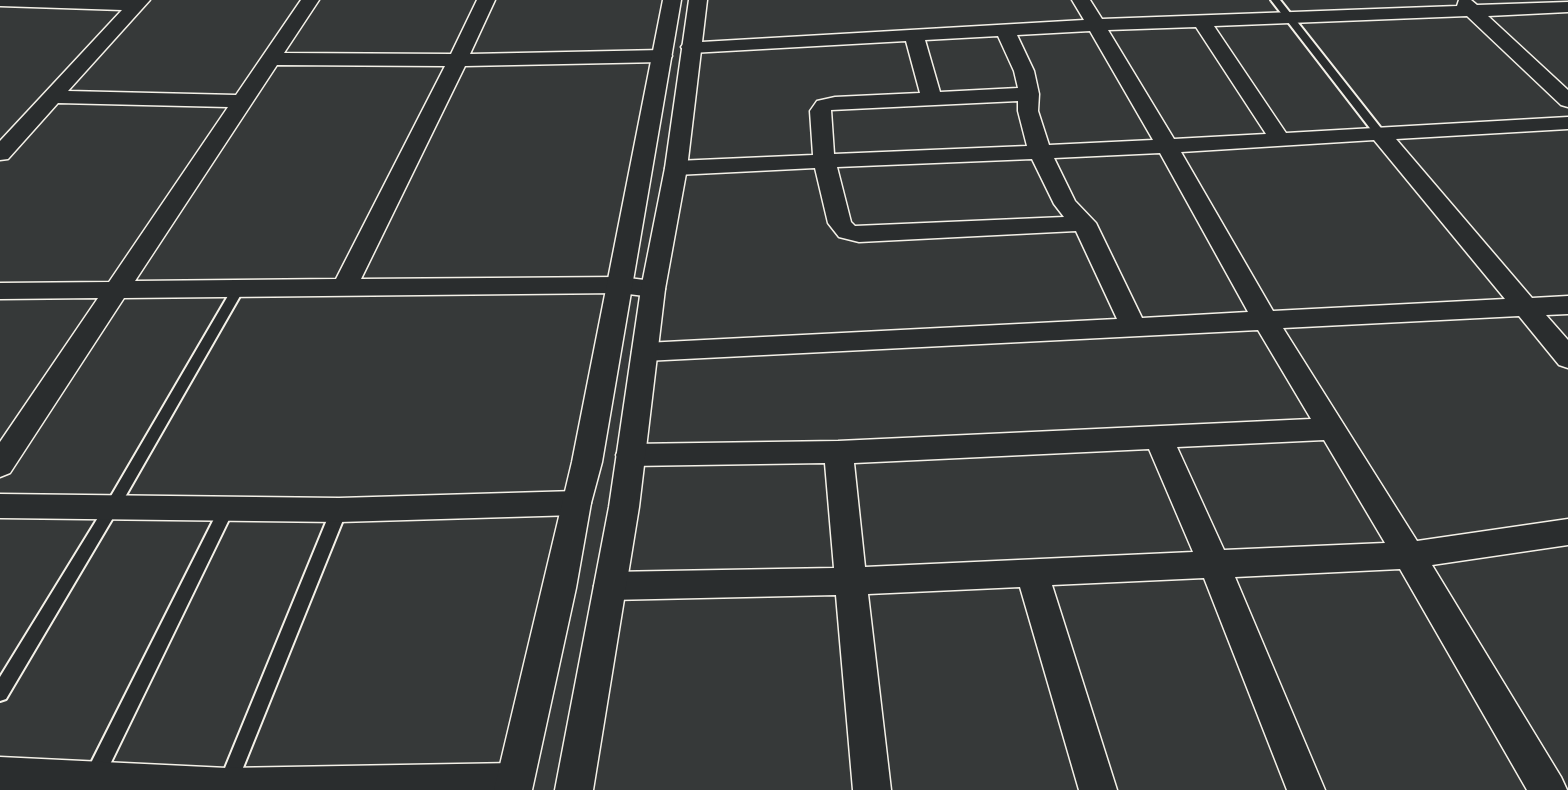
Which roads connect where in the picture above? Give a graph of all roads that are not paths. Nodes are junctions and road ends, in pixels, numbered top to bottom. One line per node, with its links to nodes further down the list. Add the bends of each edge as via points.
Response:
1 (310, 0): 19 (street)
2 (486, 0): 20 (street)
3 (672, 0): 18 (street)
4 (698, 0): 17 (street)
5 (1081, 0): 14 (street)
6 (1275, 0): 12 (lane)
7 (22, 1): 8 (street); 11 (street)
8 (139, 2): 22 (street)
9 (1466, 6): 10 (street); 12 (street); 25 (street)
10 (1568, 7)
11 (4, 8)
12 (1289, 17): 13 (street); 27 (lane)
13 (1201, 21): 14 (street); 28 (street)
14 (1095, 25): 15 (street); 29 (street)
15 (1005, 30): 16 (street); 21 (street, via 1024,71)
16 (914, 35): 17 (street); 23 (street)
17 (691, 47): 33 (street)
18 (662, 56): 20 (street); 35 (street)
19 (270, 59): 20 (street); 24 (street)
20 (458, 60): 36 (street)
21 (1029, 94): 23 (street); 30 (street, via 1028,111)
22 (53, 97): 24 (street); 31 (street)
23 (932, 98): 32 (street, via 824,105 820,110)
24 (242, 101): 38 (street)
25 (1568, 101)
26 (1568, 122): 27 (street)
27 (1380, 134): 28 (street); 42 (street)
28 (1280, 139): 29 (street)
29 (1167, 146): 30 (street); 43 (street)
30 (1040, 152): 32 (street); 34 (street, via 1065,204)
31 (0, 154)
32 (824, 161): 33 (street); 34 (street, via 840,223 847,232)
33 (676, 168): 39 (street)
34 (1084, 223): 44 (street)
35 (620, 285): 36 (street); 39 (street); 52 (street, via 587,462)
36 (344, 288): 37 (street)
37 (238, 289): 38 (street); 54 (lane)
38 (115, 290): 40 (street); 51 (street)
39 (653, 290): 45 (street)
40 (0, 292)
41 (1568, 305): 42 (street)
42 (1526, 307): 43 (street); 46 (street)
43 (1266, 322): 44 (street); 47 (street)
44 (1134, 328): 45 (street)
45 (645, 352): 50 (street)
46 (1568, 358)
47 (1333, 430): 48 (street); 58 (street)
48 (1158, 437): 49 (street); 59 (street)
49 (838, 452): 50 (street); 61 (street)
50 (630, 455): 62 (street)
51 (0, 465)
52 (576, 503): 56 (street); 66 (street, via 560,588)
53 (0, 506): 54 (street)
54 (112, 507): 55 (street); 63 (lane)
55 (226, 509): 56 (street); 65 (lane)
56 (339, 510): 67 (lane)
57 (1567, 534): 58 (street)
58 (1410, 555): 59 (street); 72 (street)
59 (1214, 564): 60 (street); 71 (street)
60 (1032, 573): 61 (street); 70 (street)
61 (851, 582): 62 (street); 69 (street)
62 (610, 586): 68 (street)
63 (0, 693)
64 (0, 775): 65 (street)
65 (92, 779): 67 (street)
66 (514, 785): 67 (street)
67 (226, 788)
68 (574, 790)
69 (872, 790)
70 (1098, 790)
71 (1306, 790)
72 (1548, 790)

